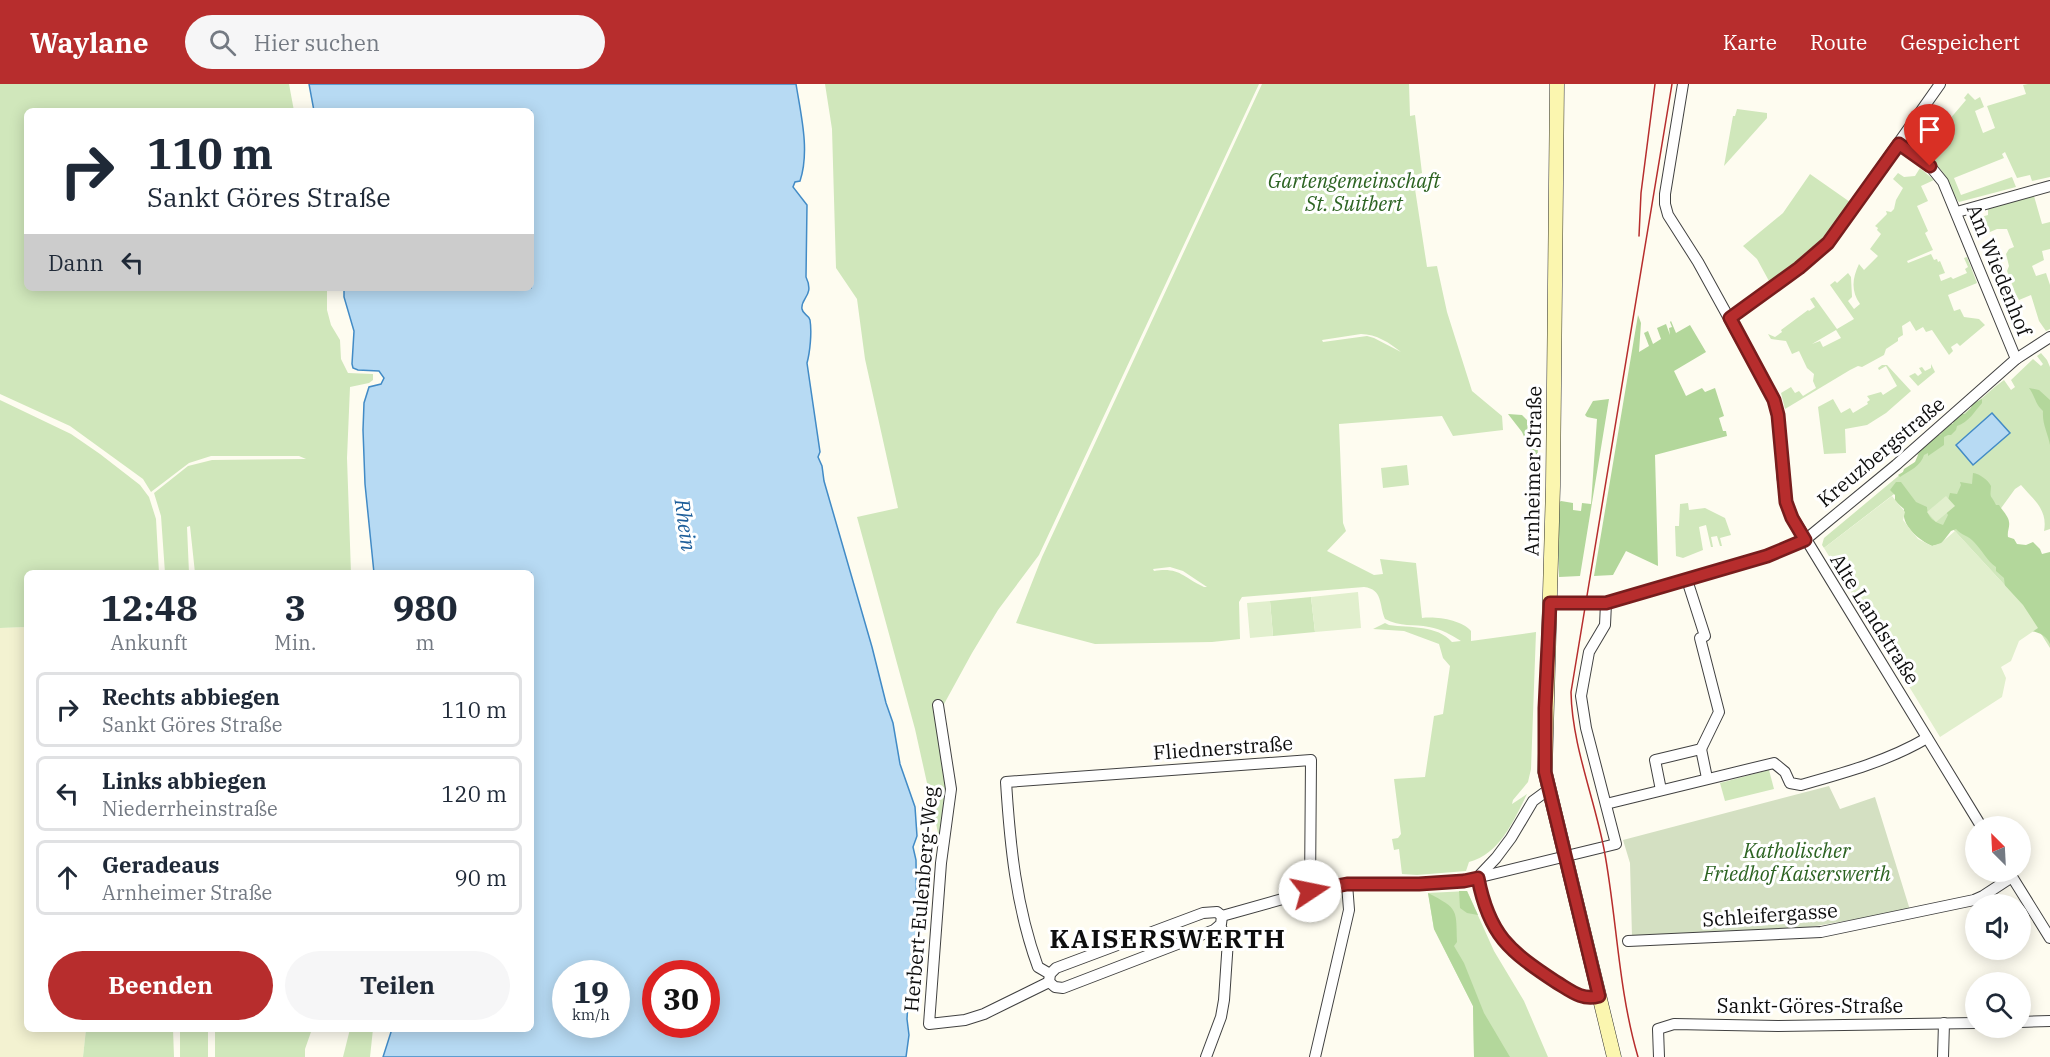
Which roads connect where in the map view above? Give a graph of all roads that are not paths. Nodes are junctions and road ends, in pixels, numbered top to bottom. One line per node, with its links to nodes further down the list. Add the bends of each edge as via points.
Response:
1 (1557, 84): 12 (main road, Arnheimer Straße)
2 (1683, 84): 7 (street, Alte Landstraße, via 1665,204)
3 (1940, 84): 4 (street)
4 (1899, 144): 6 (street, Am Wiedenhof, via 1935,171); 7 (street, via 1828,243)
5 (2050, 186): 6 (street)
6 (1957, 212): 9 (street, Am Wiedenhof)
7 (1730, 318): 10 (street, Alte Landstraße, via 1774,400 1786,502)
8 (2050, 337): 9 (street, Kreuzbergstraße)
9 (2016, 359): 10 (street, Kreuzbergstraße)
10 (1805, 540): 11 (street, Kreuzbergstraße); 15 (street, Alte Landstraße)
11 (1687, 580): 13 (street, Kreuzbergstraße); 16 (street, via 1719,712)
12 (1550, 603): 13 (street, Kreuzbergstraße); 18 (main road, Arnheimer Straße, via 1545,729)
13 (1606, 603): 20 (street, via 1605,625 1589,652 1581,696)
14 (938, 705): 31 (street, Herbert-Eulenberg-Weg, via 951,789 941,863 929,1024 984,1014)
15 (1927, 738): 17 (street, via 1871,764 1801,785 1790,783 1774,763); 21 (street, Alte Landstraße)
16 (1701, 749): 17 (street); 19 (street, via 1654,760)
17 (1707, 778): 19 (street)
18 (1548, 790): 22 (main road, Arnheimer Straße); 23 (street, via 1533,801 1506,844)
19 (1661, 790): 20 (street)
20 (1606, 804): 22 (street, via 1616,844)
21 (1975, 816)
22 (1565, 856): 23 (street); 32 (main road, Arnheimer Straße)
23 (1478, 878): 26 (street, via 1401,885); 32 (street, via 1488,917 1514,952 1575,994)
24 (2001, 882): 30 (street, Schleifergasse, via 1974,900 1821,933)
25 (2016, 882): 29 (street)
26 (1347, 884): 27 (street); 38 (street, via 1349,910)
27 (1310, 891): 28 (street); 31 (street, Fliednerstraße, via 1311,760 1006,782 1018,895 1038,967)
28 (1221, 921): 31 (street, via 1063,988 1055,987); 31 (street, via 1217,912 1203,913 1056,968); 37 (street, via 1228,940 1224,1000)
29 (2050, 938)
30 (1628, 941)
31 (1050, 978)
32 (1593, 997): 39 (main road, Arnheimer Straße)
33 (2050, 1021): 34 (street)
34 (2031, 1022)
35 (1944, 1023): 36 (street, Sankt-Göres-Straße); 40 (street, Sankt-Göres-Straße, via 1674,1024 1658,1029); 41 (street)
36 (1965, 1023)
37 (1206, 1057)
38 (1315, 1057)
39 (1614, 1057)
40 (1659, 1057)
41 (1943, 1057)

